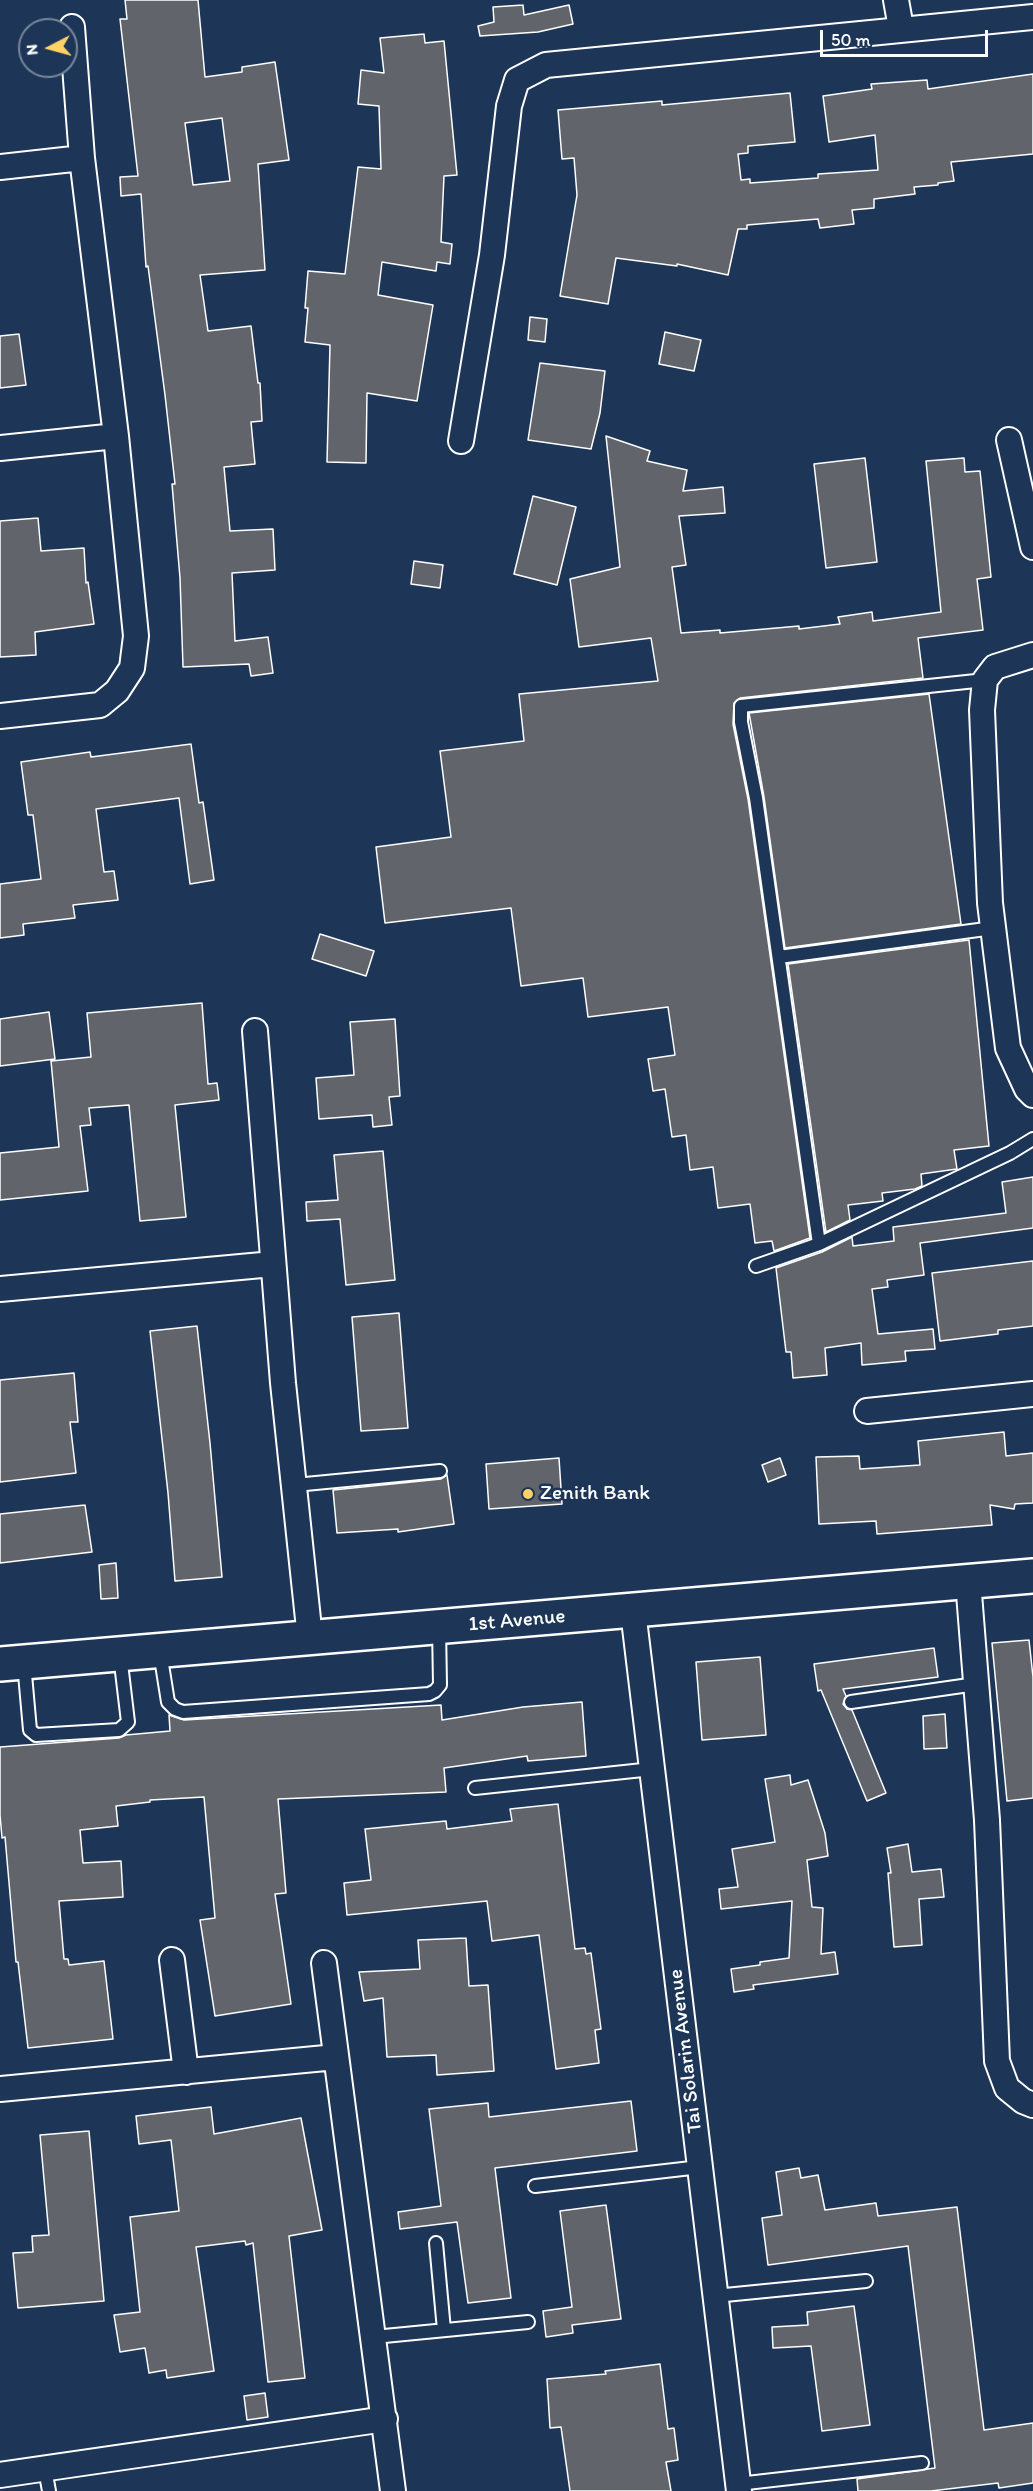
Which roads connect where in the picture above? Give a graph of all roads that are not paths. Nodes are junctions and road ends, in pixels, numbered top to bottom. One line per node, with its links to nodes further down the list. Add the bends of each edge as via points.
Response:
1 (896, 0): 3 (street)
2 (1033, 17): 3 (street)
3 (901, 28): 9 (street, via 546,65 517,80 509,106 492,255)
4 (76, 78): 5 (street)
5 (82, 158): 6 (street); 7 (street)
6 (0, 167)
7 (116, 436): 10 (street); 14 (street, via 136,636 132,668 117,691 100,705)
8 (1010, 440): 11 (street)
9 (461, 441)
10 (0, 448)
11 (1033, 547)
12 (1033, 656): 13 (street, via 995,667)
13 (985, 680): 15 (street, via 982,710); 16 (lane, via 741,706)
14 (0, 716)
15 (993, 928): 16 (lane); 18 (street, via 1008,1048 1026,1089)
16 (779, 957): 20 (lane)
17 (255, 1031): 21 (street)
18 (1033, 1095)
19 (1033, 1139): 20 (lane)
20 (819, 1244): 22 (lane)
21 (273, 1264): 23 (street); 27 (street)
22 (756, 1266)
23 (0, 1289)
24 (1033, 1394): 25 (street)
25 (867, 1411)
26 (440, 1471): 27 (lane)
27 (295, 1485): 32 (street)
28 (1033, 1576): 29 (street, 1st Avenue)
29 (968, 1581): 30 (street, 1st Avenue); 36 (street)
30 (633, 1611): 31 (street, 1st Avenue); 38 (street, Tai Solarin Avenue)
31 (439, 1627): 32 (street, 1st Avenue); 33 (lane, via 440,1685 429,1694 183,1712 168,1702)
32 (310, 1638): 33 (street, 1st Avenue)
33 (160, 1651): 34 (street, 1st Avenue)
34 (120, 1654): 35 (street, 1st Avenue); 35 (lane, via 128,1722 119,1730 36,1735 30,1730)
35 (12, 1663)
36 (976, 1684): 37 (lane); 45 (street, via 987,1820 997,2061 1006,2088)
37 (851, 1702)
38 (652, 1769): 39 (lane); 46 (street, Tai Solarin Avenue)
39 (475, 1788)
40 (172, 1960): 43 (street)
41 (324, 1963): 42 (street)
42 (336, 2057): 43 (street); 53 (street)
43 (186, 2072): 44 (street)
44 (0, 2089)
45 (1033, 2105)
46 (700, 2167): 47 (lane); 50 (street, Tai Solarin Avenue)
47 (535, 2186)
48 (436, 2243): 52 (lane)
49 (866, 2281): 50 (lane)
50 (715, 2296): 58 (street, Tai Solarin Avenue)
51 (528, 2322): 52 (lane)
52 (444, 2330): 53 (lane)
53 (374, 2337): 54 (street)
54 (385, 2419): 57 (street); 59 (street)
55 (922, 2463): 58 (lane)
56 (0, 2475): 57 (street)
57 (47, 2480)
58 (738, 2487)
59 (393, 2491)

